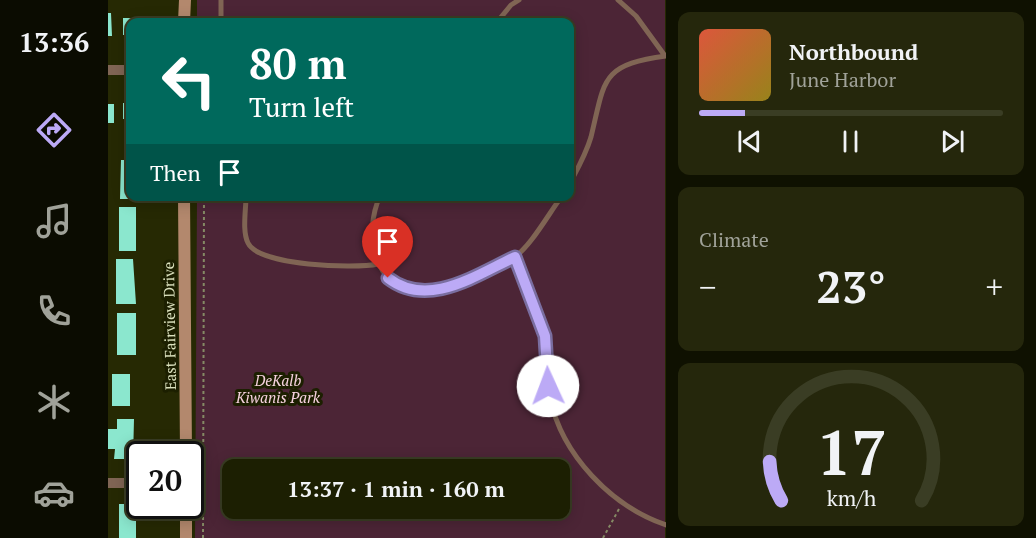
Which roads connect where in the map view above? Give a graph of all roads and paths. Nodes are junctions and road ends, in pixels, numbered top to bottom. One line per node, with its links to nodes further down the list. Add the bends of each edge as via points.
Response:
1 (184, 0): 6 (street)
2 (221, 0): 7 (lane)
3 (519, 0): 5 (lane)
4 (618, 0): 9 (lane, via 636,16)
5 (510, 3): 8 (lane)
6 (184, 18)
7 (221, 18)
8 (500, 18)
9 (665, 56): 12 (lane, via 619,68 605,82 590,139)
10 (108, 70): 11 (street)
11 (126, 70)
12 (574, 176)
13 (184, 201): 20 (street, East Fairview Drive)
14 (204, 201): 27 (path)
15 (246, 201): 19 (lane, via 246,236 257,254 335,265)
16 (378, 201): 19 (lane, via 372,236)
17 (558, 201): 18 (lane)
18 (515, 257): 19 (lane, via 456,284 424,292 398,285); 23 (lane, via 542,322 548,386 558,423 588,471)
19 (378, 264)
20 (186, 441)
21 (108, 483): 22 (street)
22 (126, 483)
23 (622, 504): 25 (lane); 28 (path)
24 (186, 519): 26 (street)
25 (666, 525)
26 (186, 538)
27 (203, 538)
28 (603, 538)

